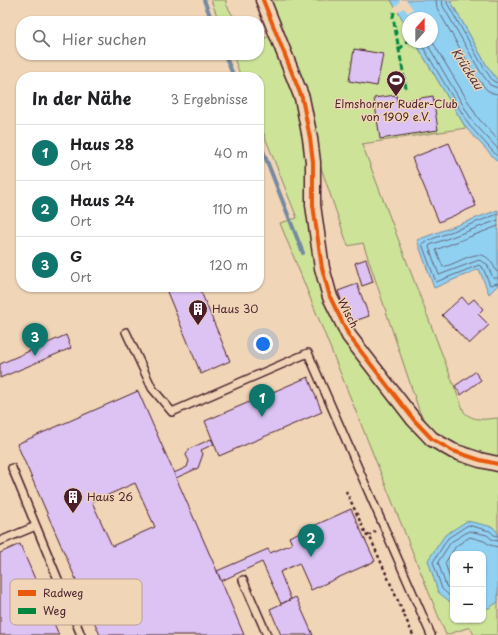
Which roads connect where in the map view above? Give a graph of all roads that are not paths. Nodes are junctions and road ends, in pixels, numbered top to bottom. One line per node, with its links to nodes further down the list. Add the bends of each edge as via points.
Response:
1 (263, 0): 3 (street, Wisch, via 302,98 310,138 313,205 322,268 330,297 350,336 414,420 432,439 453,451)
2 (126, 332): 12 (lane, via 152,388 172,412 308,353)
3 (498, 464)
4 (12, 468): 5 (lane)
5 (36, 526): 6 (lane); 7 (lane)
6 (0, 541)
7 (58, 579)
8 (243, 580): 11 (lane)
9 (77, 625): 10 (lane)
10 (81, 635)
11 (267, 635)
12 (431, 635)

